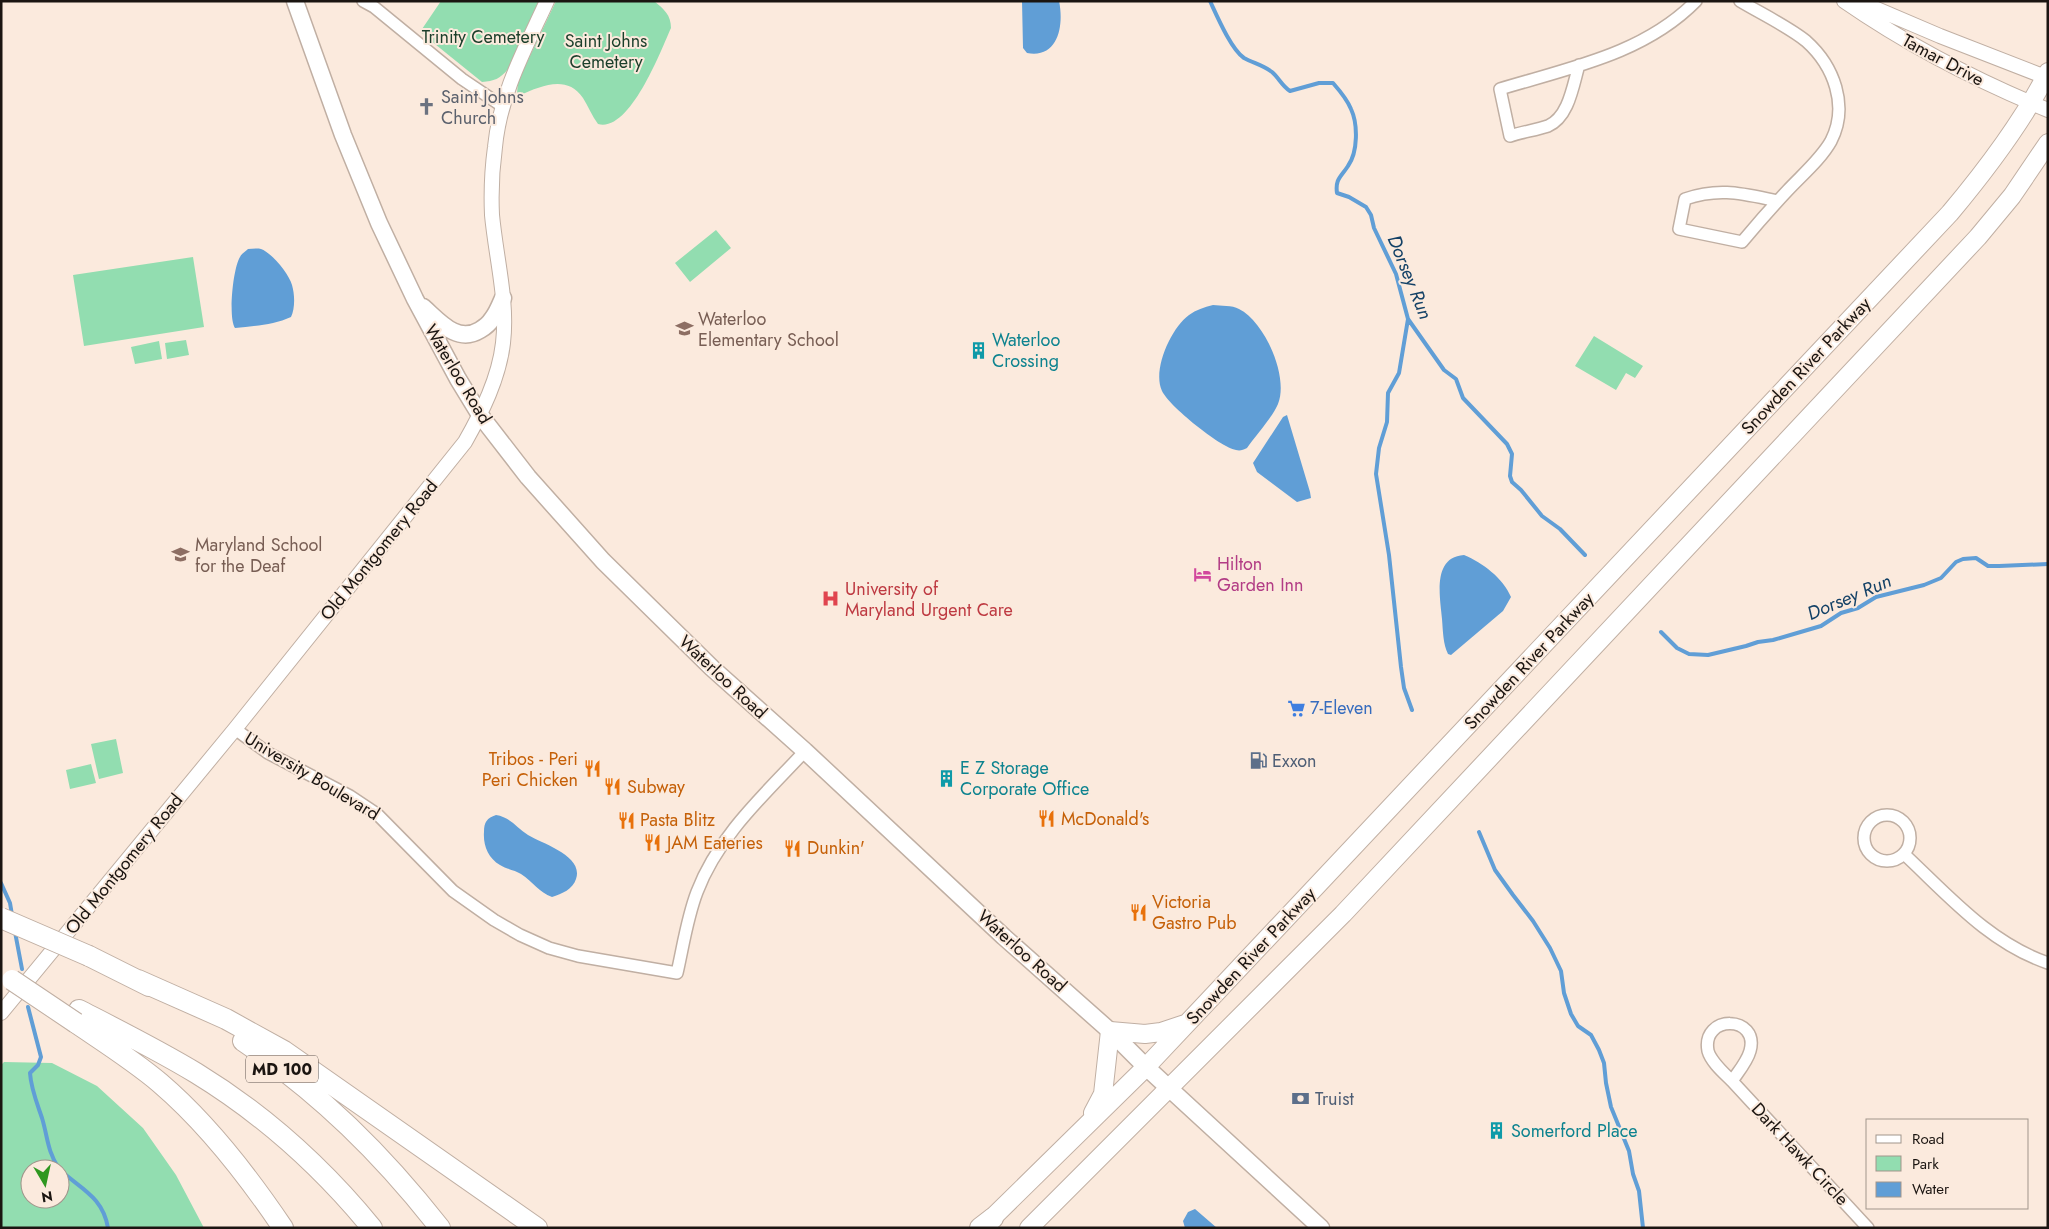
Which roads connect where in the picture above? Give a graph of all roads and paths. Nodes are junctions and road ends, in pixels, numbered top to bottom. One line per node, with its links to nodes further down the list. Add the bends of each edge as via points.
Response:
1 (295, 1): 16 (main road, Waterloo Road, via 379,223)
2 (363, 1): 11 (street, via 462,79)
3 (547, 1): 11 (street, Old Montgomery Road)
4 (1696, 1): 8 (street, via 1681,17 1646,40)
5 (1740, 1): 14 (street, via 1804,39 1819,53 1828,65 1838,98 1836,127 1831,140)
6 (1844, 1): 10 (street, Tamar Drive, via 1928,54)
7 (1858, 1): 9 (street, Tamar Drive)
8 (1579, 65): 8 (street, via 1500,89 1510,136 1549,125 1558,119 1565,110)
9 (2047, 76): 10 (main road, Snowden River Parkway)
10 (2031, 103): 12 (street, Tamar Drive); 27 (main road, Snowden River Parkway, via 1985,171 1950,214)
11 (502, 106): 15 (street, Old Montgomery Road, via 495,146 492,214)
12 (2048, 110)
13 (2048, 143): 31 (main road, Snowden River Parkway, via 2012,196 1978,237 1343,914)
14 (1778, 201): 14 (street, via 1742,242 1679,229 1685,199 1699,194 1731,191)
15 (503, 298): 16 (main road, via 485,327 462,335 446,328); 17 (street, Old Montgomery Road, via 503,346)
16 (415, 299): 17 (main road, Waterloo Road)
17 (480, 415): 18 (street, Old Montgomery Road, via 465,442); 19 (main road, Waterloo Road, via 528,476 603,561 712,668)
18 (235, 729): 19 (street, University Boulevard, via 268,753 378,814 453,891 494,920 549,948 677,974 696,892 723,842); 25 (street, Old Montgomery Road)
19 (805, 751): 28 (main road, Waterloo Road)
20 (1904, 854): 20 (street, via 1910,838 1903,821 1884,815 1873,820 1864,837 1873,856 1890,861); 22 (street, via 1996,938)
21 (1, 918): 24 (highway, MD 100, bridge)
22 (2048, 963)
23 (6, 978): 26 (highway, bridge)
24 (138, 980): 36 (highway, MD 100, via 222,1028 325,1103 372,1148); 37 (highway, via 226,1019 284,1051)
25 (1, 1013)
26 (78, 1017): 34 (highway, via 160,1082 196,1116 234,1160); 35 (highway, MD 100, via 148,1045 197,1073 247,1108 334,1184)
27 (1188, 1023): 28 (main road, via 1145,1034); 29 (main road, Snowden River Parkway)
28 (1110, 1031): 29 (main road, Waterloo Road); 32 (main road, via 1104,1094)
29 (1146, 1067): 31 (main road, Waterloo Road); 32 (main road, Snowden River Parkway)
30 (1732, 1081): 30 (street, Dark Hawk Circle, via 1711,1058 1708,1043 1711,1034 1725,1023 1744,1027 1750,1042 1750,1051); 40 (street, Dark Hawk Circle)
31 (1169, 1088): 38 (main road, Snowden River Parkway); 39 (main road, Waterloo Road)
32 (1087, 1125): 33 (main road, Snowden River Parkway)
33 (985, 1224)
34 (283, 1228)
35 (372, 1228)
36 (440, 1228)
37 (537, 1228)
38 (1029, 1228)
39 (1321, 1228)
40 (1868, 1228)

